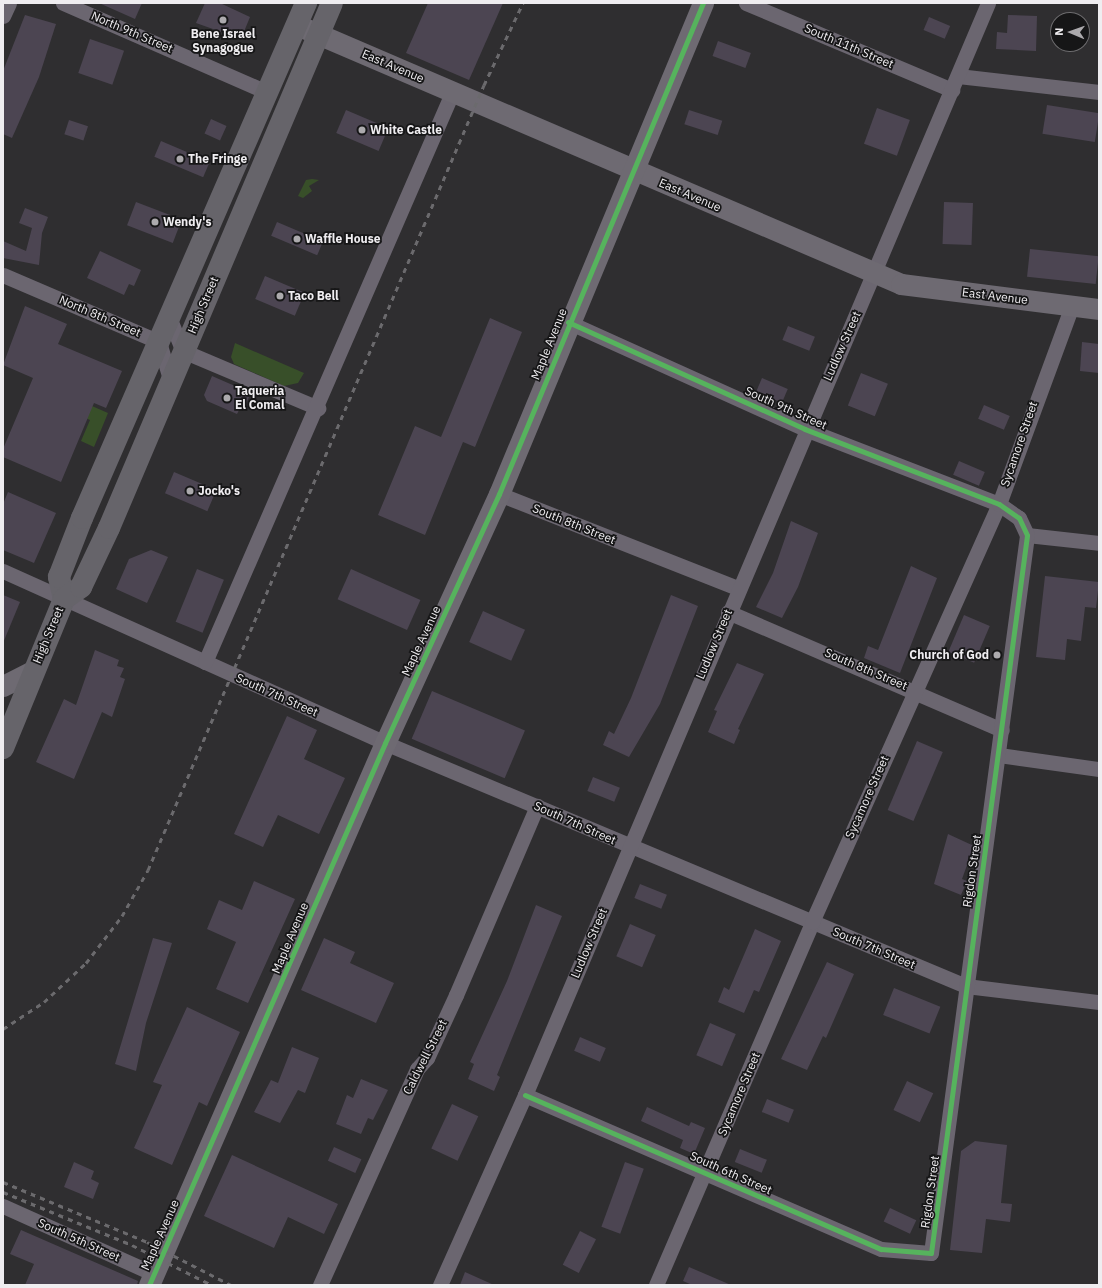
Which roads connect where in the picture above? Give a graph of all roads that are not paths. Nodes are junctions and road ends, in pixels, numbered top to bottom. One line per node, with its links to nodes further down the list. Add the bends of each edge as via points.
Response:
1 (9, 3): 8 (street)
2 (63, 3): 13 (street, North 9th Street)
3 (306, 3): 9 (highway, High Street)
4 (332, 3): 10 (highway, High Street)
5 (704, 3): 16 (street, Maple Avenue)
6 (746, 3): 12 (street, South 11th Street)
7 (988, 3): 11 (street, Ludlow Street)
8 (3, 16)
9 (297, 25): 10 (street, East Avenue); 13 (highway, High Street)
10 (318, 34): 14 (street, East Avenue); 24 (highway, High Street)
11 (958, 76): 12 (street, Ludlow Street); 15 (street)
12 (952, 90): 17 (street, Ludlow Street)
13 (267, 92): 21 (highway, High Street)
14 (452, 92): 16 (street, East Avenue); 26 (street)
15 (1099, 92)
16 (634, 171): 17 (street, East Avenue); 22 (street, Maple Avenue)
17 (874, 274): 19 (street, East Avenue, via 901,284); 27 (street, Ludlow Street)
18 (3, 275): 23 (street, North 8th Street)
19 (1072, 306): 20 (street, East Avenue); 29 (street, Sycamore Street)
20 (1099, 309)
21 (170, 317): 23 (highway, High Street); 24 (street)
22 (568, 322): 27 (street, South 9th Street); 28 (street, Maple Avenue)
23 (159, 342): 25 (street); 34 (highway, High Street, via 59,577)
24 (183, 351): 25 (highway, High Street); 26 (street)
25 (171, 382): 34 (highway, High Street, via 81,587)
26 (318, 408): 36 (street)
27 (805, 429): 29 (street, South 9th Street); 33 (street, Ludlow Street)
28 (499, 494): 33 (street, South 8th Street); 41 (street, Maple Avenue)
29 (999, 504): 30 (street, via 1019,518); 39 (street, Sycamore Street)
30 (1026, 535): 31 (street); 40 (street, Rigdon Street)
31 (1099, 542)
32 (3, 571): 34 (street, South 7th Street)
33 (738, 588): 35 (street, Ludlow Street)
34 (64, 599): 36 (street, South 7th Street); 37 (highway, High Street)
35 (728, 612): 39 (street, South 8th Street); 46 (street, Ludlow Street)
36 (205, 662): 41 (street, South 7th Street)
37 (33, 671): 38 (street, High Street); 42 (highway, High Street)
38 (3, 686)
39 (915, 690): 40 (street, South 8th Street); 47 (street, Sycamore Street)
40 (1002, 730): 43 (street, Rigdon Street)
41 (385, 743): 45 (street, South 7th Street); 54 (street, Maple Avenue)
42 (3, 748)
43 (999, 755): 44 (street); 48 (street, Rigdon Street)
44 (1099, 769)
45 (537, 806): 46 (street, South 7th Street); 55 (street, Caldwell Street, via 456,995 427,1058 417,1069)
46 (629, 847): 47 (street, South 7th Street); 50 (street, Ludlow Street)
47 (812, 922): 48 (street, South 7th Street); 51 (street, Sycamore Street)
48 (966, 986): 49 (street, South 7th Street); 53 (street, Rigdon Street)
49 (1099, 1002)
50 (525, 1095): 51 (street, South 6th Street); 56 (street, Ludlow Street)
51 (706, 1173): 53 (street, South 6th Street, via 881,1248); 57 (street, Sycamore Street)
52 (3, 1206): 54 (street, South 5th Street)
53 (932, 1253)
54 (152, 1279)
55 (320, 1285)
56 (440, 1285)
57 (656, 1285)

